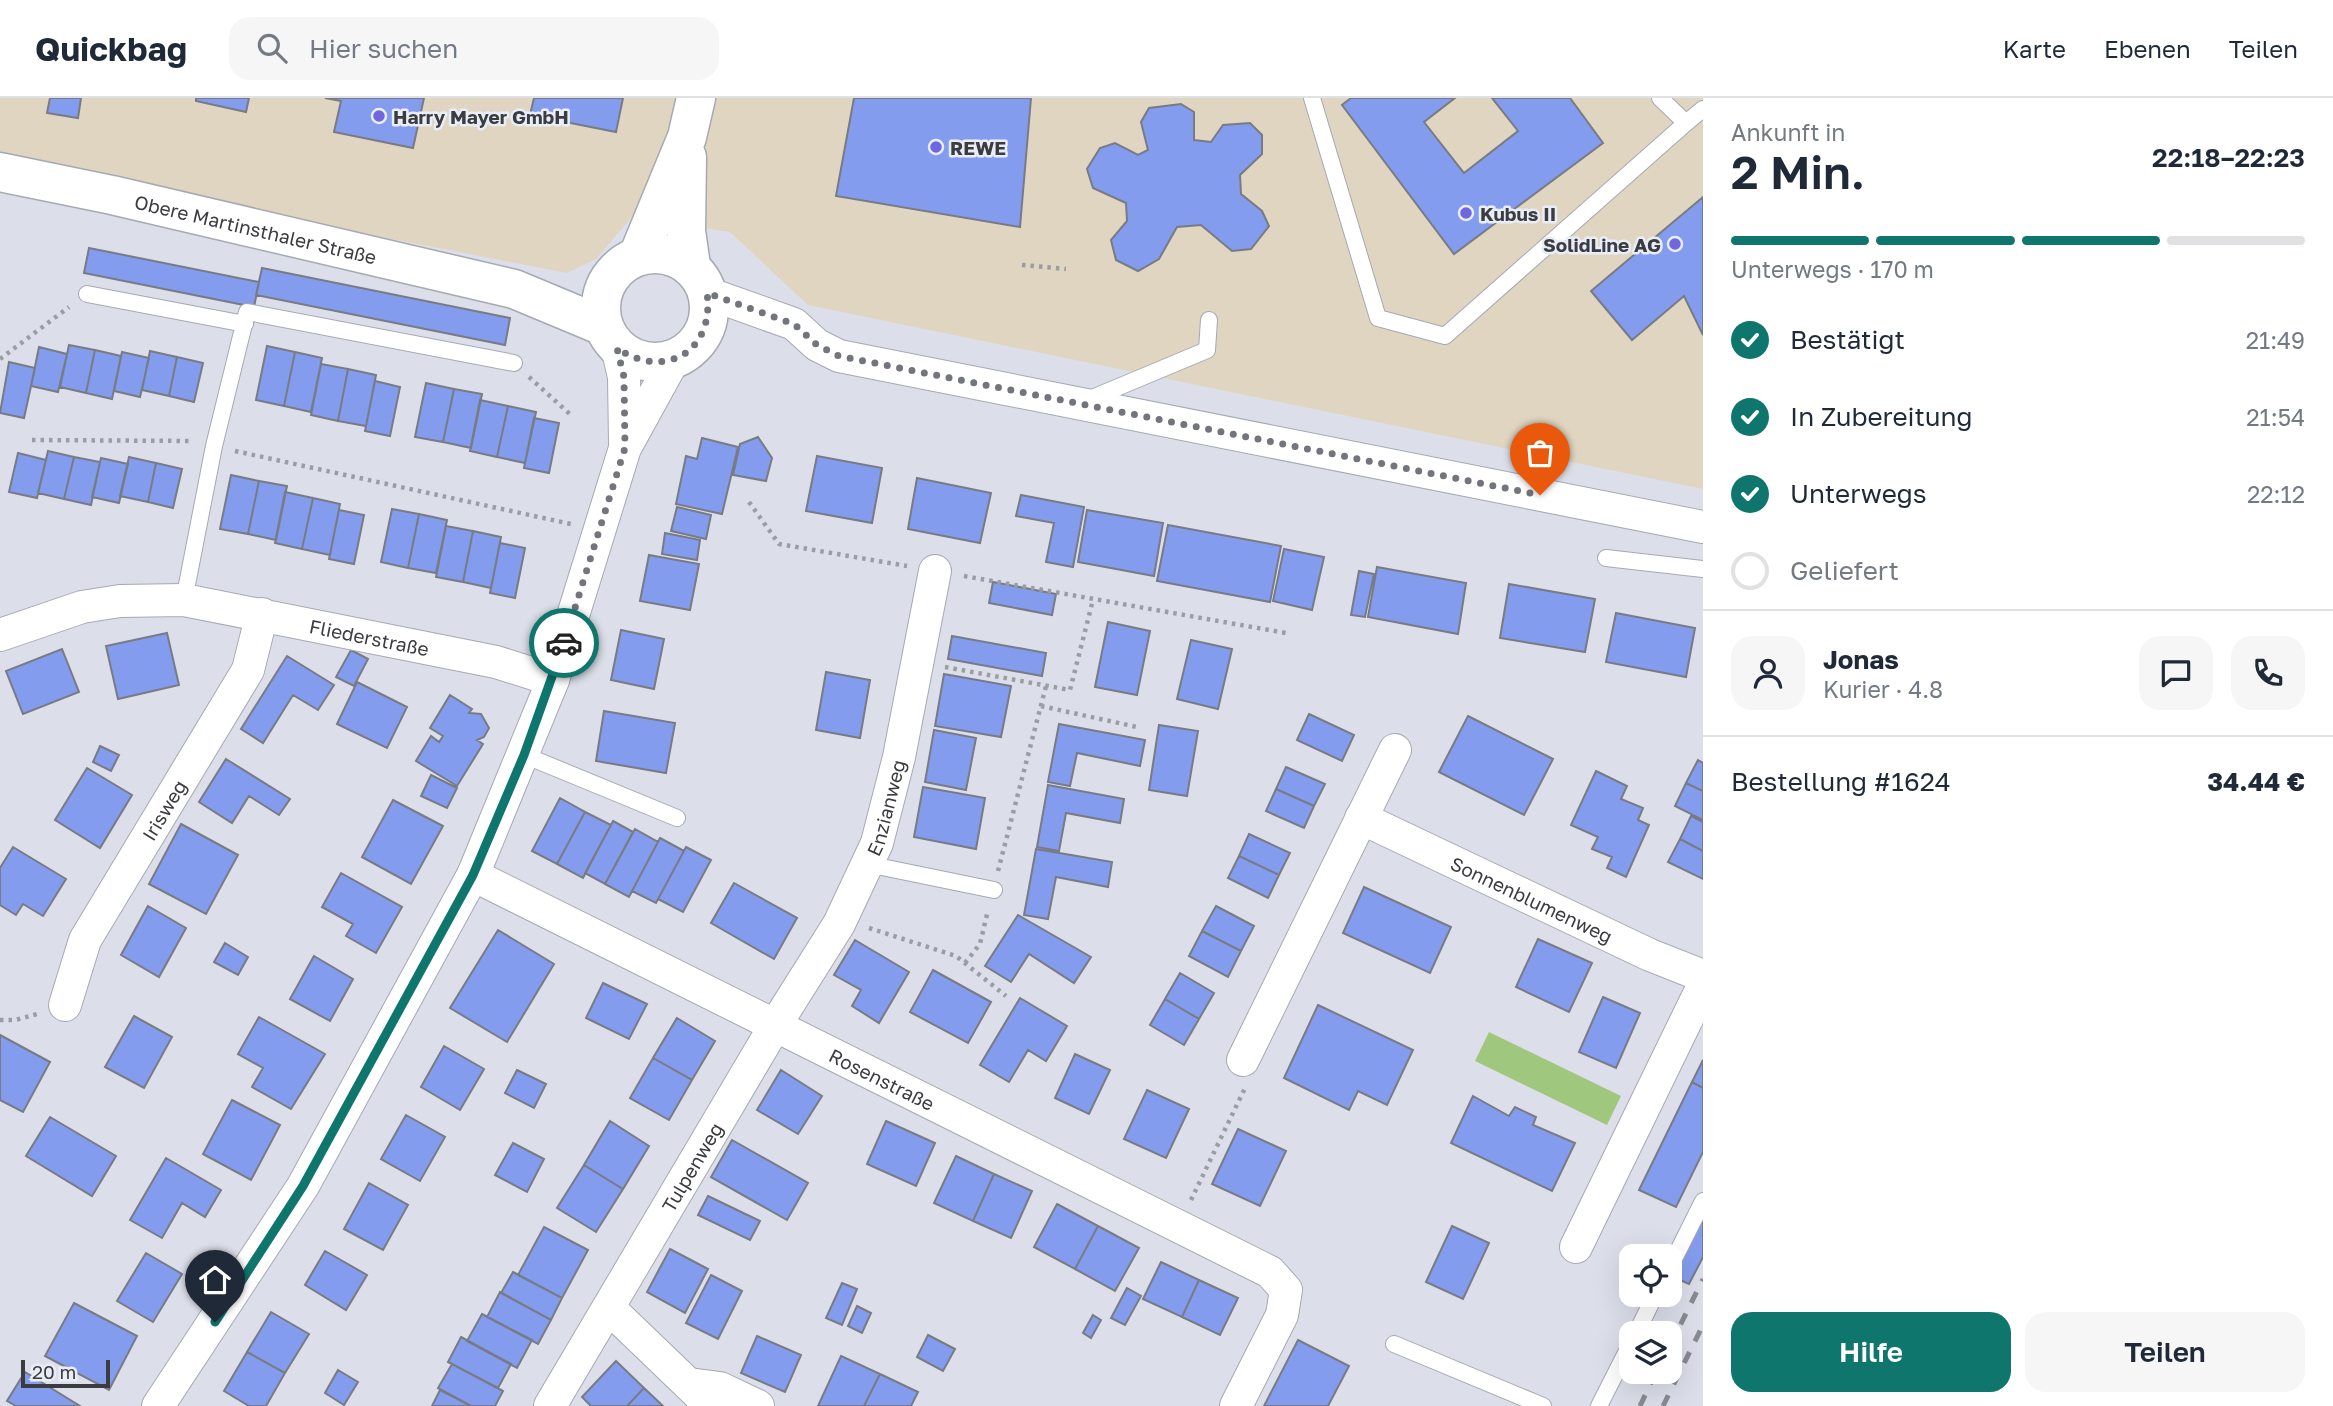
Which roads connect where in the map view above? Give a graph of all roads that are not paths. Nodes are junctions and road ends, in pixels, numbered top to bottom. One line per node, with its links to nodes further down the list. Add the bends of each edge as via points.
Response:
1 (696, 98): 6 (street)
2 (1312, 98): 5 (lane, via 1378,318 1446,336)
3 (1660, 98): 5 (lane)
4 (1703, 109): 5 (lane)
5 (1686, 123)
6 (687, 137): 8 (street); 9 (street, via 686,231)
7 (0, 172): 10 (street, Obere Martinsthaler Straße)
8 (623, 267): 9 (street, via 666,254); 10 (street, Obere Martinsthaler Straße); 14 (street, via 600,302)
9 (699, 279): 15 (street, via 710,309 700,339); 17 (street, via 794,324 817,345 839,356)
10 (514, 289): 14 (street, Obere Martinsthaler Straße)
11 (87, 294): 13 (lane)
12 (1209, 320): 17 (lane, via 1207,351)
13 (245, 324): 16 (lane, via 247,312); 23 (lane, via 214,446)
14 (610, 337): 15 (street, via 644,361); 18 (street, via 624,377)
15 (674, 359): 18 (street)
16 (514, 363)
17 (1078, 404): 19 (street)
18 (625, 448): 26 (street)
19 (1703, 527)
20 (1606, 558): 21 (lane)
21 (1703, 569)
22 (935, 571): 31 (street, Enzianweg, via 899,757 877,843)
23 (184, 600): 24 (street, Fliederstraße); 25 (street, Fliederstraße, via 82,607)
24 (262, 614): 26 (street, Fliederstraße, via 496,662); 36 (street, Irisweg, via 248,670 85,940)
25 (0, 635)
26 (553, 680): 28 (street)
27 (1395, 750): 30 (street)
28 (524, 755): 29 (lane); 32 (street)
29 (677, 818)
30 (1361, 818): 34 (street, Sonnenblumenweg); 38 (street)
31 (867, 864): 33 (lane); 37 (street, Enzianweg, via 841,919)
32 (473, 875): 37 (street, Rosenstraße); 46 (street, via 303,1186)
33 (993, 890)
34 (1703, 976)
35 (1703, 986): 41 (street)
36 (65, 1005)
37 (775, 1024): 42 (street, Tulpenweg); 50 (street, Rosenstraße, via 1270,1272 1286,1290 1283,1315)
38 (1243, 1060)
39 (1703, 1201): 40 (lane)
40 (1682, 1244)
41 (1576, 1247)
42 (609, 1308): 45 (street); 47 (street, Tulpenweg)
43 (1394, 1344): 51 (lane)
44 (1619, 1367): 52 (lane)
45 (688, 1384): 48 (street); 49 (street, via 720,1388)
46 (174, 1401)
47 (550, 1406)
48 (712, 1406)
49 (758, 1406)
50 (1236, 1406)
51 (1543, 1406)
52 (1599, 1406)

